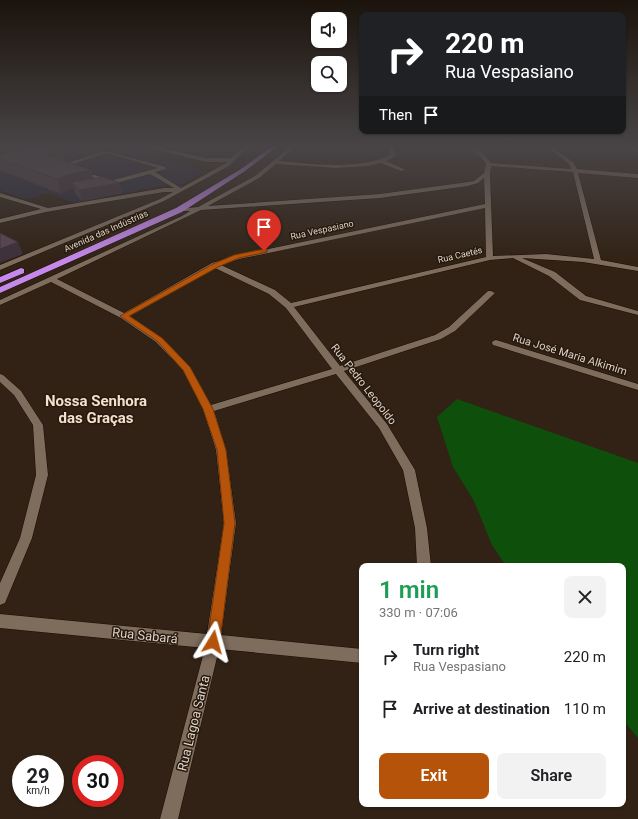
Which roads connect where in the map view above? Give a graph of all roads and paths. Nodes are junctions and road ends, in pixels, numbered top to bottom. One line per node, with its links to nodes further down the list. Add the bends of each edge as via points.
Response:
1 (101, 185): 9 (street)
2 (158, 185): 11 (street)
3 (173, 185): 12 (street)
4 (190, 185): 12 (street)
5 (242, 185): 16 (street)
6 (459, 185): 16 (street, via 380,196)
7 (488, 185): 15 (street)
8 (579, 185): 22 (street)
9 (98, 186)
10 (217, 186): 18 (highway, Avenida das Indústrias); 27 (highway, Avenida das Indústrias)
11 (164, 190): 12 (street); 14 (street); 17 (street)
12 (181, 190): 14 (street)
13 (0, 195): 17 (street)
14 (171, 195): 24 (street, via 107,227)
15 (489, 205): 21 (street); 23 (street, Rua Vespasiano, via 257,252)
16 (197, 209): 18 (street); 26 (street)
17 (46, 210): 19 (street)
18 (179, 210): 28 (highway, Avenida das Indústrias)
19 (0, 221)
20 (510, 256): 21 (street, Rua Caetés); 22 (street, Rua Caetés, via 565,257); 32 (street, via 552,274 583,298)
21 (490, 258): 31 (street, Rua Caetés)
22 (598, 261): 25 (street, Rua Caetés)
23 (216, 265): 31 (street, Rua Pedro Leopoldo, via 272,292); 33 (street, Rua Vespasiano)
24 (0, 268)
25 (638, 269)
26 (50, 279): 30 (street); 33 (street, Rua Lagoa Santa)
27 (0, 280)
28 (0, 290)
29 (491, 293): 35 (street, via 452,329 438,337)
30 (0, 303)
31 (289, 306): 35 (street, Rua Pedro Leopoldo)
32 (638, 313)
33 (124, 316): 38 (street, Rua Lagoa Santa, via 160,340 187,369)
34 (496, 343): 37 (street, Rua José Maria Alkimim)
35 (338, 370): 38 (street); 39 (street, Rua Pedro Leopoldo, via 384,426 409,470 421,528)
36 (0, 377): 40 (street, via 18,393 38,425 42,475 26,538)
37 (638, 387)
38 (208, 409): 42 (street, Rua Lagoa Santa, via 222,450 230,523)
39 (424, 563)
40 (0, 599)
41 (0, 621): 42 (street, Rua Sabará)
42 (213, 642): 43 (street, Rua Sabará); 44 (street, Rua Lagoa Santa)
43 (359, 656)
44 (169, 819)

